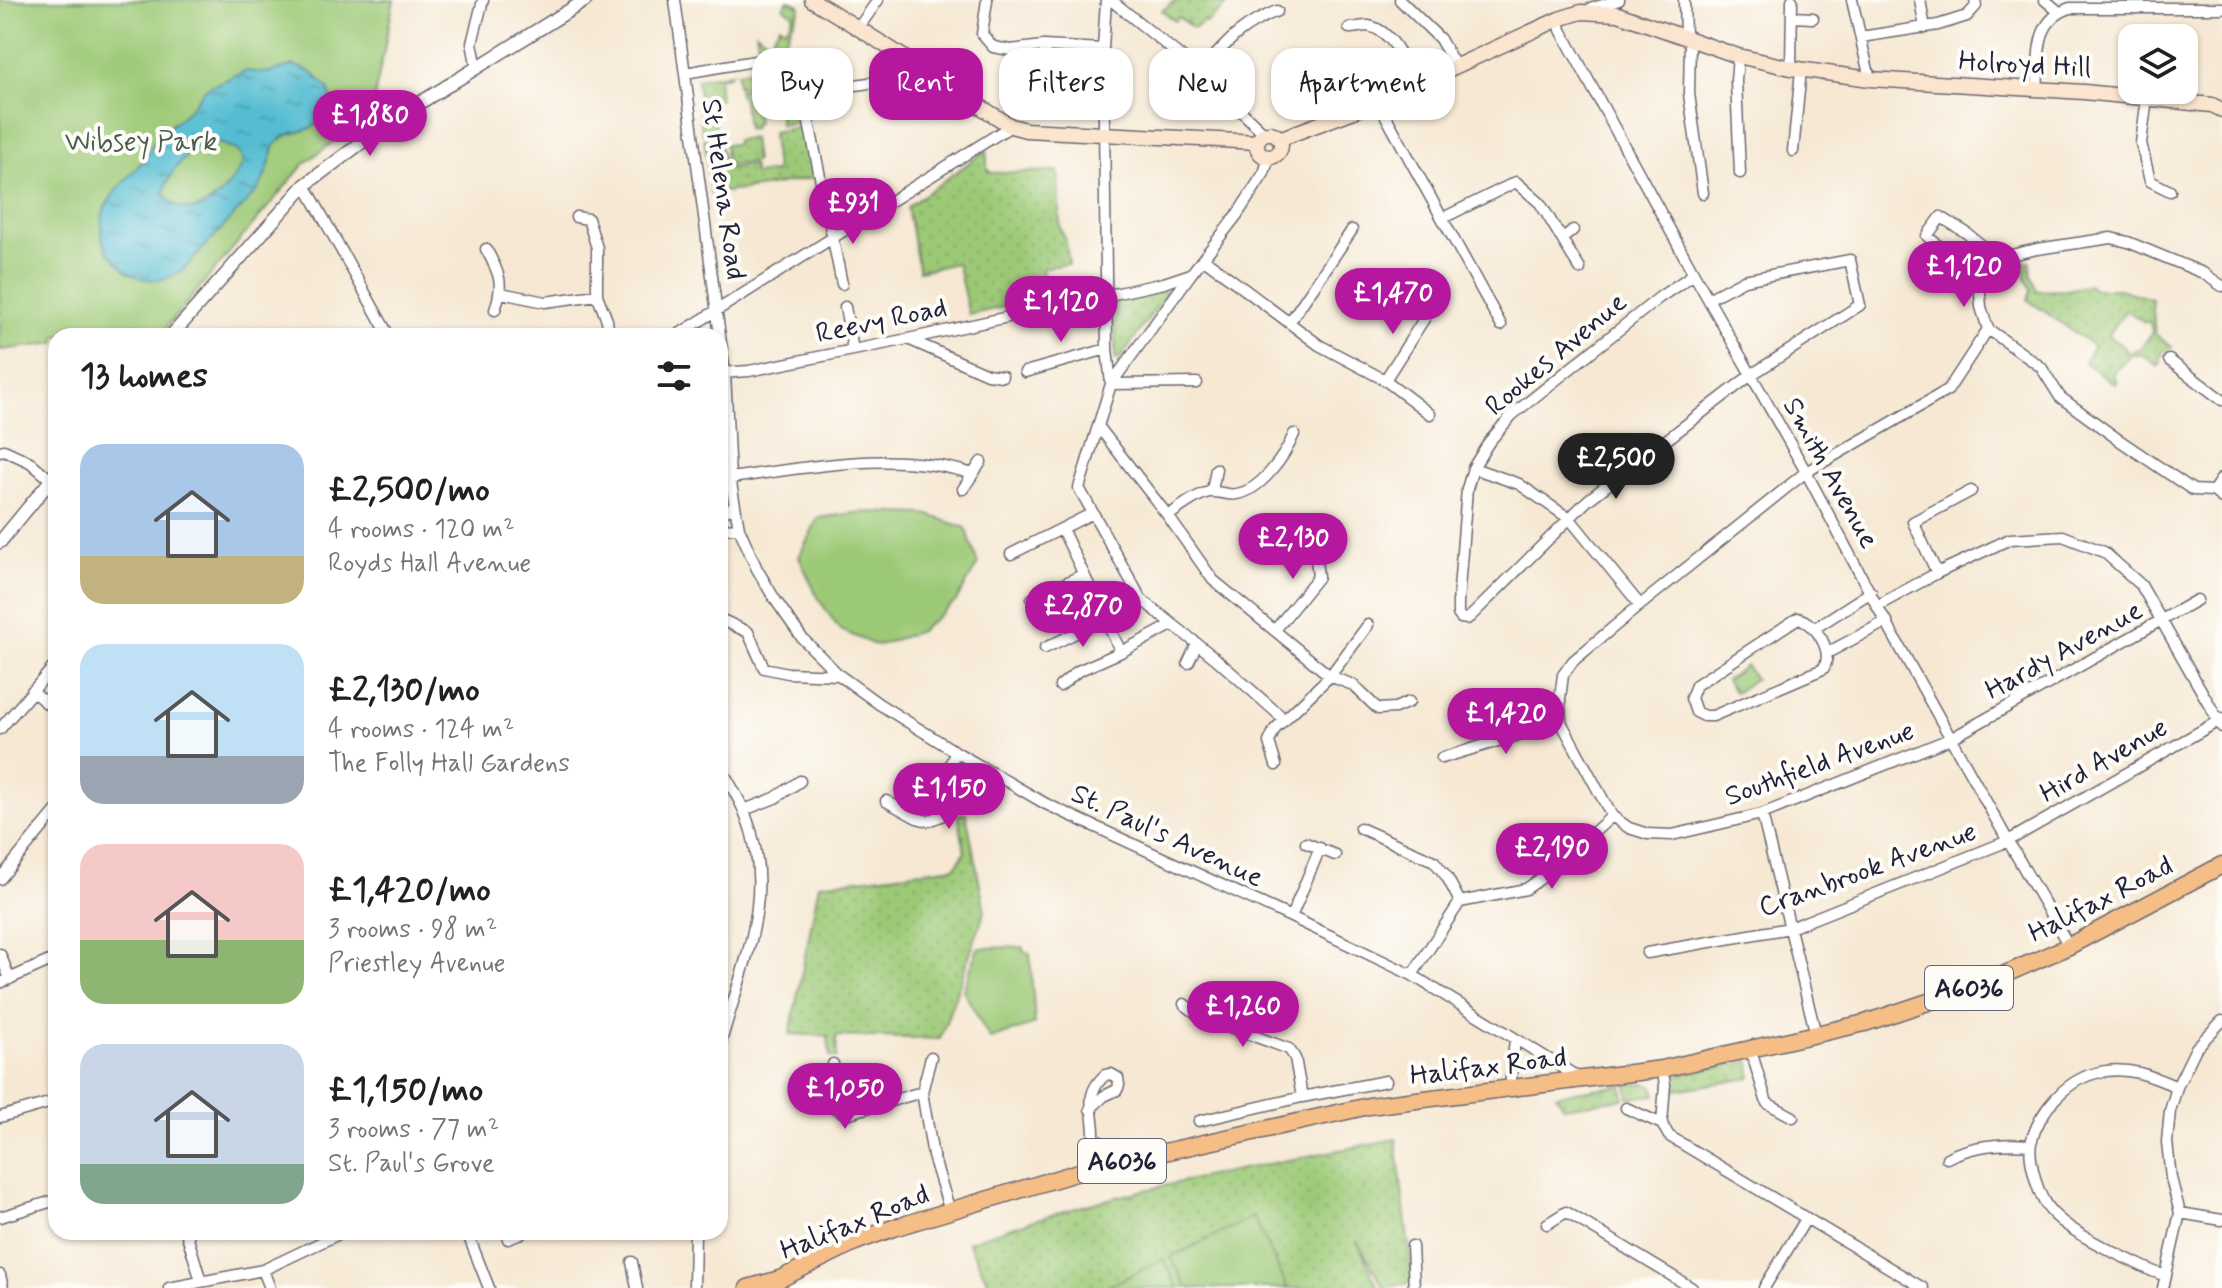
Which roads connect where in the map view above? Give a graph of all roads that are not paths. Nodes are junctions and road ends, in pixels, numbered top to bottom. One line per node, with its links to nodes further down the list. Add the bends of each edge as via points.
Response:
1 (483, 0): 39 (street, via 472,43)
2 (586, 0): 39 (street)
3 (675, 0): 41 (street, St Helena Road)
4 (812, 0): 24 (main road)
5 (878, 0): 24 (street)
6 (987, 0): 29 (street, via 982,34 993,47)
7 (1108, 0): 32 (street); 33 (street)
8 (1400, 0): 38 (street, via 1440,39)
9 (1619, 0): 19 (street)
10 (1684, 0): 28 (street)
11 (1792, 0): 21 (street)
12 (1852, 0): 27 (street)
13 (1920, 0): 26 (street)
14 (2045, 0): 20 (street)
15 (1975, 3): 26 (street, via 1967,16)
16 (2162, 4): 17 (street); 20 (street)
17 (2222, 8)
18 (1277, 11): 34 (street, via 1239,30)
19 (1581, 12): 23 (main road); 28 (main road, Holroyd Hill, via 1618,14)
20 (2059, 12): 43 (street, via 2042,33)
21 (1792, 17): 22 (street); 40 (street)
22 (1813, 18)
23 (1559, 19): 38 (main road); 74 (street, Smith Avenue)
24 (859, 27): 30 (main road)
25 (1349, 28): 35 (street, via 1367,26 1384,32)
26 (1925, 28): 27 (street)
27 (1861, 37): 42 (street)
28 (1687, 38): 36 (main road, Holroyd Hill); 62 (street)
29 (1045, 46): 31 (street)
30 (890, 48)
31 (1084, 48)
32 (1103, 48)
33 (1169, 48)
34 (1222, 48)
35 (1395, 48)
36 (1738, 56): 40 (main road, Holroyd Hill); 59 (street)
37 (752, 61): 41 (street)
38 (1456, 67)
39 (477, 68): 60 (street, via 389,122)
40 (1796, 69): 42 (main road, Holroyd Hill); 57 (street)
41 (685, 73): 85 (street, St Helena Road)
42 (1870, 79): 43 (main road, Holroyd Hill)
43 (2037, 89): 44 (main road, Holroyd Hill)
44 (2118, 96)
45 (2198, 103): 48 (main road, Holroyd Hill)
46 (2146, 104): 61 (street, via 2141,143 2150,181)
47 (983, 108): 54 (main road)
48 (2222, 110)
49 (809, 120): 67 (street)
50 (1104, 120): 55 (street)
51 (1249, 120): 56 (street)
52 (1322, 120): 56 (main road)
53 (1388, 120): 64 (street)
54 (1011, 126): 55 (main road); 67 (street)
55 (1104, 133): 56 (main road); 80 (street)
56 (1267, 138): 58 (main road, via 1260,153); 58 (main road, via 1280,151)
57 (1793, 151)
58 (1269, 158): 71 (street, via 1258,184)
59 (1740, 173)
60 (305, 185): 88 (street); 89 (street)
61 (2170, 191)
62 (1703, 193)
63 (576, 217): 79 (street, via 588,219 597,248)
64 (1443, 218): 68 (street, via 1516,182 1540,203); 87 (street)
65 (1352, 230): 86 (street)
66 (1573, 230): 68 (street)
67 (833, 239): 76 (street); 85 (street)
68 (1562, 239): 72 (street)
69 (486, 249): 78 (street, via 497,268)
70 (1998, 258): 75 (street); 75 (street, via 1941,217 1927,236); 77 (street, via 2111,238 2203,273)
71 (1204, 259): 73 (street); 86 (street)
72 (1580, 269)
73 (1191, 274): 80 (street, Reevy Road); 104 (street)
74 (1694, 274): 81 (street, Smith Avenue); 112 (street, Rookes Avenue, via 1512,415)
75 (1979, 280): 93 (street)
76 (842, 284)
77 (2222, 286)
78 (501, 293): 79 (street, via 545,302); 83 (street)
79 (597, 295): 90 (street)
80 (1107, 296): 94 (street, Reevy Road); 95 (street)
81 (1710, 298): 100 (street, Smith Avenue); 100 (street, via 1744,280 1850,260 1860,305)
82 (845, 307): 96 (street)
83 (495, 310)
84 (1429, 311): 102 (street)
85 (717, 312): 91 (street); 92 (street, St Helena Road)
86 (1289, 323): 102 (street)
87 (1501, 325)
88 (180, 328)
89 (385, 328)
90 (608, 328)
91 (690, 328)
92 (718, 328)
93 (1988, 329): 114 (street, via 1948,390); 123 (street, via 2041,367 2060,397 2119,440 2193,490)
94 (908, 339): 96 (street, Reevy Road); 101 (street)
95 (1107, 349): 98 (street); 104 (street)
96 (853, 350): 99 (street, Reevy Road)
97 (2169, 360): 105 (street)
98 (1025, 372)
99 (728, 373)
100 (1751, 375): 114 (street, Smith Avenue); 128 (street)
101 (1002, 376)
102 (1385, 380): 106 (street)
103 (1197, 383): 104 (street)
104 (1111, 384): 107 (street)
105 (2222, 400)
106 (1430, 414)
107 (1098, 426): 126 (street, via 1079,488); 127 (street)
108 (1294, 434): 121 (street, via 1287,453 1255,488 1240,494)
109 (0, 451): 115 (street)
110 (728, 452): 117 (street, St Helena Road)
111 (981, 462): 116 (street)
112 (1473, 468): 128 (street, via 1519,484); 128 (street, Rookes Avenue, via 1467,489 1461,618 1471,616)
113 (1216, 469): 121 (street)
114 (1806, 472): 137 (street, Smith Avenue); 140 (street)
115 (48, 473)
116 (973, 474): 117 (street, via 907,461 825,464); 120 (street)
117 (730, 478): 124 (street, St Helena Road)
118 (2222, 478): 123 (street)
119 (48, 484): 133 (street)
120 (963, 489)
121 (1212, 491): 127 (street)
122 (1971, 491): 135 (street, via 1913,522)
123 (2217, 495)
124 (735, 506): 125 (street); 129 (street, St Helena Road)
125 (728, 510)
126 (1093, 513): 131 (street); 146 (street, via 1141,599)
127 (1168, 516): 149 (street, via 1213,580)
128 (1570, 519): 140 (street)
129 (739, 528): 130 (street); 156 (street, St. Paul's Avenue, via 774,598 802,638)
130 (728, 529)
131 (1062, 529): 134 (street); 136 (street)
132 (1313, 533): 149 (street, via 1318,577)
133 (0, 542)
134 (1011, 554)
135 (1937, 573): 141 (street); 144 (street, via 2010,539 2063,536 2104,552 2141,585)
136 (1084, 574): 138 (street); 142 (street)
137 (1871, 592): 141 (street, Smith Avenue); 148 (street)
138 (1032, 599)
139 (2197, 600): 144 (street, Hardy Avenue)
140 (1640, 605): 163 (street, via 1563,675)
141 (1877, 606): 143 (street, Smith Avenue)
142 (1105, 619): 151 (street); 152 (street)
143 (1887, 621): 153 (street); 166 (street, Smith Avenue)
144 (2162, 621): 164 (street); 166 (street, Hardy Avenue)
145 (728, 623): 156 (street, via 748,632 764,668)
146 (1172, 625): 150 (street); 152 (street)
147 (1368, 625): 157 (street)
148 (1815, 628): 153 (street); 153 (street, via 1798,618 1696,685 1692,706 1713,716 1823,669)
149 (1275, 630): 157 (street)
150 (1197, 644): 154 (street); 162 (street)
151 (1045, 648)
152 (1121, 652): 158 (street, via 1078,671)
153 (1827, 653)
154 (1188, 663)
155 (48, 673): 159 (street)
156 (839, 675): 167 (street, St. Paul's Avenue)
157 (1330, 676): 160 (street, via 1353,685 1378,709); 162 (street)
158 (1060, 686)
159 (32, 691): 161 (street); 165 (street)
160 (1409, 702)
161 (48, 704)
162 (1285, 720): 169 (street, via 1269,742)
163 (1561, 722): 168 (street); 175 (street)
164 (2221, 722): 178 (street, Hird Avenue)
165 (0, 729)
166 (1952, 738): 174 (street, Southfield Avenue); 178 (street, Smith Avenue)
167 (956, 752): 172 (street, via 945,775 948,801 941,816 917,818); 185 (street, St. Paul's Avenue, via 1046,804)
168 (1442, 758)
169 (1276, 765)
170 (728, 781): 173 (street)
171 (800, 781): 173 (street)
172 (886, 801)
173 (744, 810): 194 (street, via 759,863 758,908)
174 (1762, 814): 175 (street, Southfield Avenue, via 1672,835 1629,828); 186 (street)
175 (1612, 816): 184 (street, via 1526,889)
176 (48, 821): 183 (street)
177 (1360, 828): 184 (street, via 1434,861)
178 (2008, 841): 186 (street, Cranbrook Avenue); 187 (street, Smith Avenue)
179 (1306, 843): 180 (street)
180 (1320, 848): 181 (street); 185 (street)
181 (1335, 855)
182 (2222, 865): 187 (highway, Halifax Road / A6036)
183 (0, 879)
184 (1460, 902): 191 (street)
185 (1291, 917): 191 (street, St. Paul's Avenue)
186 (1790, 928): 188 (street, Cranbrook Avenue); 196 (street)
187 (2069, 946): 196 (highway, Halifax Road / A6036, via 1897,1014)
188 (1647, 953)
189 (0, 954): 192 (street)
190 (48, 962): 192 (street)
191 (1412, 975): 197 (street, St. Paul's Avenue)
192 (5, 981)
193 (1184, 1004): 207 (street, via 1200,1016 1289,1049)
194 (728, 1017)
195 (2222, 1021): 204 (street, via 2196,1048)
196 (1816, 1035): 198 (highway, Halifax Road / A6036)
197 (1515, 1039): 202 (street, St. Paul's Avenue); 205 (street)
198 (1751, 1051): 201 (highway, Halifax Road / A6036); 213 (street, via 1767,1103)
199 (931, 1057): 206 (street)
200 (833, 1064): 206 (street, via 832,1106 846,1114)
201 (1662, 1069): 202 (highway, Halifax Road / A6036); 215 (street)
202 (1583, 1080): 205 (highway, Halifax Road / A6036)
203 (1386, 1081): 207 (street)
204 (2177, 1087): 218 (street, via 2137,1072 2099,1072 2068,1085 2045,1112); 224 (street, via 2167,1142)
205 (1510, 1089): 216 (highway, Halifax Road / A6036, via 1369,1106)
206 (922, 1092): 223 (street)
207 (1302, 1097): 209 (street)
208 (48, 1103): 212 (street)
209 (1265, 1106): 214 (street); 216 (street)
210 (1626, 1108): 215 (street)
211 (1090, 1109): 217 (street)
212 (0, 1117)
213 (1793, 1117)
214 (1199, 1121)
215 (1662, 1124): 226 (street, via 1669,1136)
216 (1268, 1129): 220 (highway, Halifax Road / A6036)
217 (1094, 1139): 220 (street, via 1111,1148); 221 (street)
218 (2030, 1145): 219 (street, via 2003,1143); 239 (street, via 2045,1204 2069,1227)
219 (1947, 1158)
220 (1119, 1162): 221 (highway, Halifax Road / A6036)
221 (1089, 1169): 223 (highway, Halifax Road / A6036)
222 (48, 1202): 225 (street)
223 (950, 1211): 238 (highway, Halifax Road / A6036, via 855,1242)
224 (2180, 1213): 227 (street); 239 (street)
225 (0, 1217)
226 (1806, 1219): 249 (street); 250 (street)
227 (2222, 1220)
228 (1547, 1224): 248 (street, via 1566,1212)
229 (188, 1240): 237 (street)
230 (326, 1240): 235 (street)
231 (470, 1240): 243 (street)
232 (695, 1240): 245 (street)
233 (1412, 1246): 247 (street)
234 (632, 1262): 244 (street)
235 (263, 1270): 237 (street); 242 (street)
236 (0, 1275): 240 (street)
237 (201, 1281): 241 (street)
238 (782, 1283): 246 (highway, Halifax Road / A6036)
239 (2167, 1284)
240 (3, 1288)
241 (169, 1288)
242 (270, 1288)
243 (489, 1288)
244 (637, 1288)
245 (694, 1288)
246 (748, 1288)
247 (1414, 1288)
248 (1691, 1288)
249 (1764, 1288)
250 (1923, 1288)

